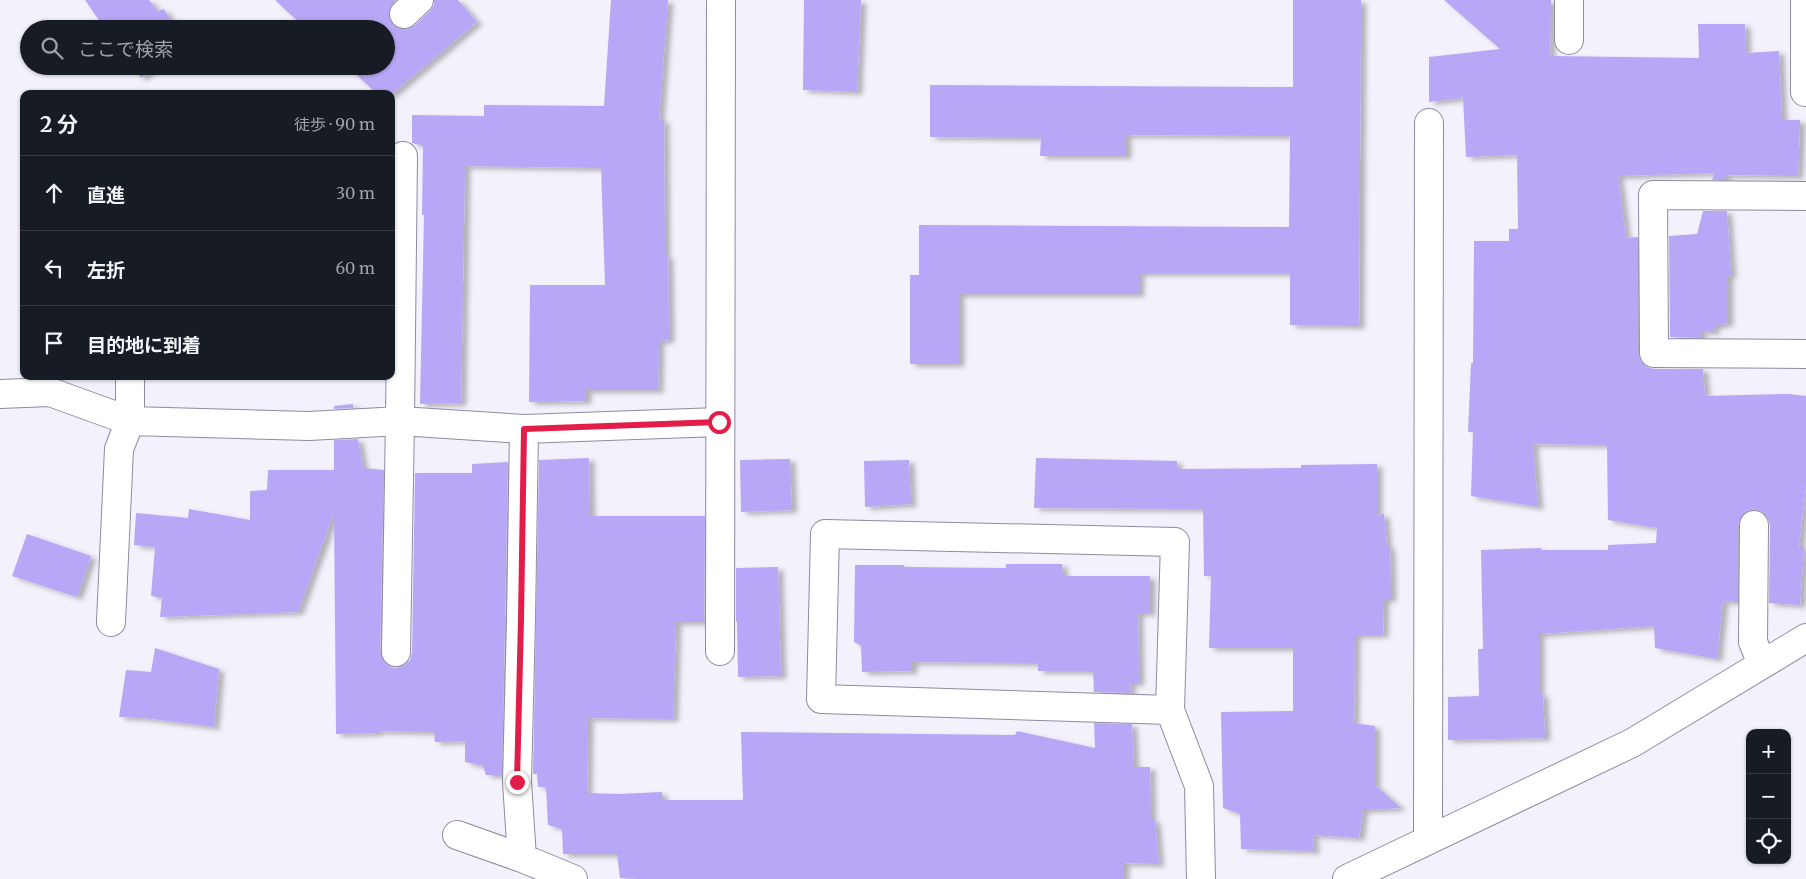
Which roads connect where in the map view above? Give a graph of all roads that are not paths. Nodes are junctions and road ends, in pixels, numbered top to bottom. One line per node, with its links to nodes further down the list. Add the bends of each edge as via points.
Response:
1 (721, 0): 14 (street)
2 (1569, 0): 4 (street)
3 (1805, 0): 5 (street)
4 (1569, 40)
5 (1805, 92)
6 (1428, 123): 24 (street)
7 (403, 156): 12 (street)
8 (1806, 196): 9 (street, via 1653,195 1654,353)
9 (1806, 354)
10 (130, 380): 13 (street)
11 (0, 394): 13 (street, via 50,392)
12 (400, 420): 13 (street, via 309,426); 15 (street); 20 (street)
13 (130, 421): 17 (street, via 119,449)
14 (719, 422): 15 (street); 19 (street)
15 (524, 429): 25 (street, via 517,782)
16 (1754, 525): 21 (street, via 1753,642)
17 (111, 622)
18 (1806, 638): 21 (street)
19 (720, 651)
20 (396, 652)
21 (1762, 664): 24 (street, via 1632,743)
22 (1170, 710): 22 (street, via 1175,542 825,534 821,699); 27 (street, via 1199,786)
23 (457, 835): 25 (street)
24 (1428, 840): 28 (street)
25 (522, 858): 26 (street)
26 (573, 879)
27 (1201, 879)
28 (1347, 879)

